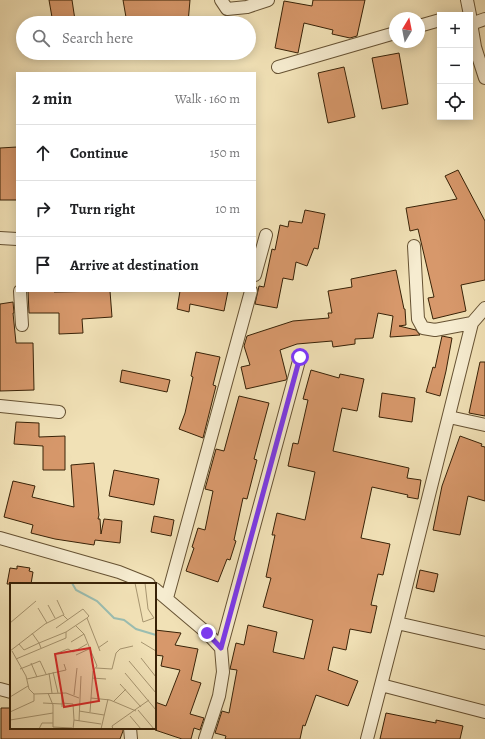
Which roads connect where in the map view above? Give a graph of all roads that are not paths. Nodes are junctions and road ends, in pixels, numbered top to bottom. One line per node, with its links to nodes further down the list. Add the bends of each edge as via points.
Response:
1 (221, 0): 2 (street, via 227,8 247,7)
2 (268, 0)
3 (466, 0): 4 (street)
4 (469, 12)
5 (473, 17): 6 (street)
6 (485, 19)
7 (437, 21): 8 (street)
8 (425, 24)
9 (389, 35): 11 (street)
10 (473, 35): 12 (street)
11 (278, 67)
12 (485, 78)
13 (266, 234): 17 (street)
14 (0, 238): 15 (street)
15 (16, 239)
16 (414, 246): 21 (street, via 418,319 423,328 435,330)
17 (256, 271)
18 (20, 292): 22 (street)
19 (251, 292): 31 (street)
20 (485, 308): 21 (street)
21 (472, 323): 26 (street)
22 (22, 325)
23 (300, 357): 34 (street)
24 (0, 406): 25 (street)
25 (59, 412)
26 (449, 417): 27 (street); 32 (street)
27 (485, 425)
28 (0, 538): 29 (street, via 119,572)
29 (146, 583)
30 (156, 590): 31 (street)
31 (168, 598): 34 (street)
32 (397, 623): 33 (street); 35 (street)
33 (485, 644)
34 (221, 648): 41 (street, via 223,672)
35 (381, 686): 38 (street); 42 (street)
36 (0, 689): 37 (street)
37 (10, 692)
38 (485, 712)
39 (130, 729): 40 (street)
40 (131, 739)
41 (205, 739)
42 (367, 739)

